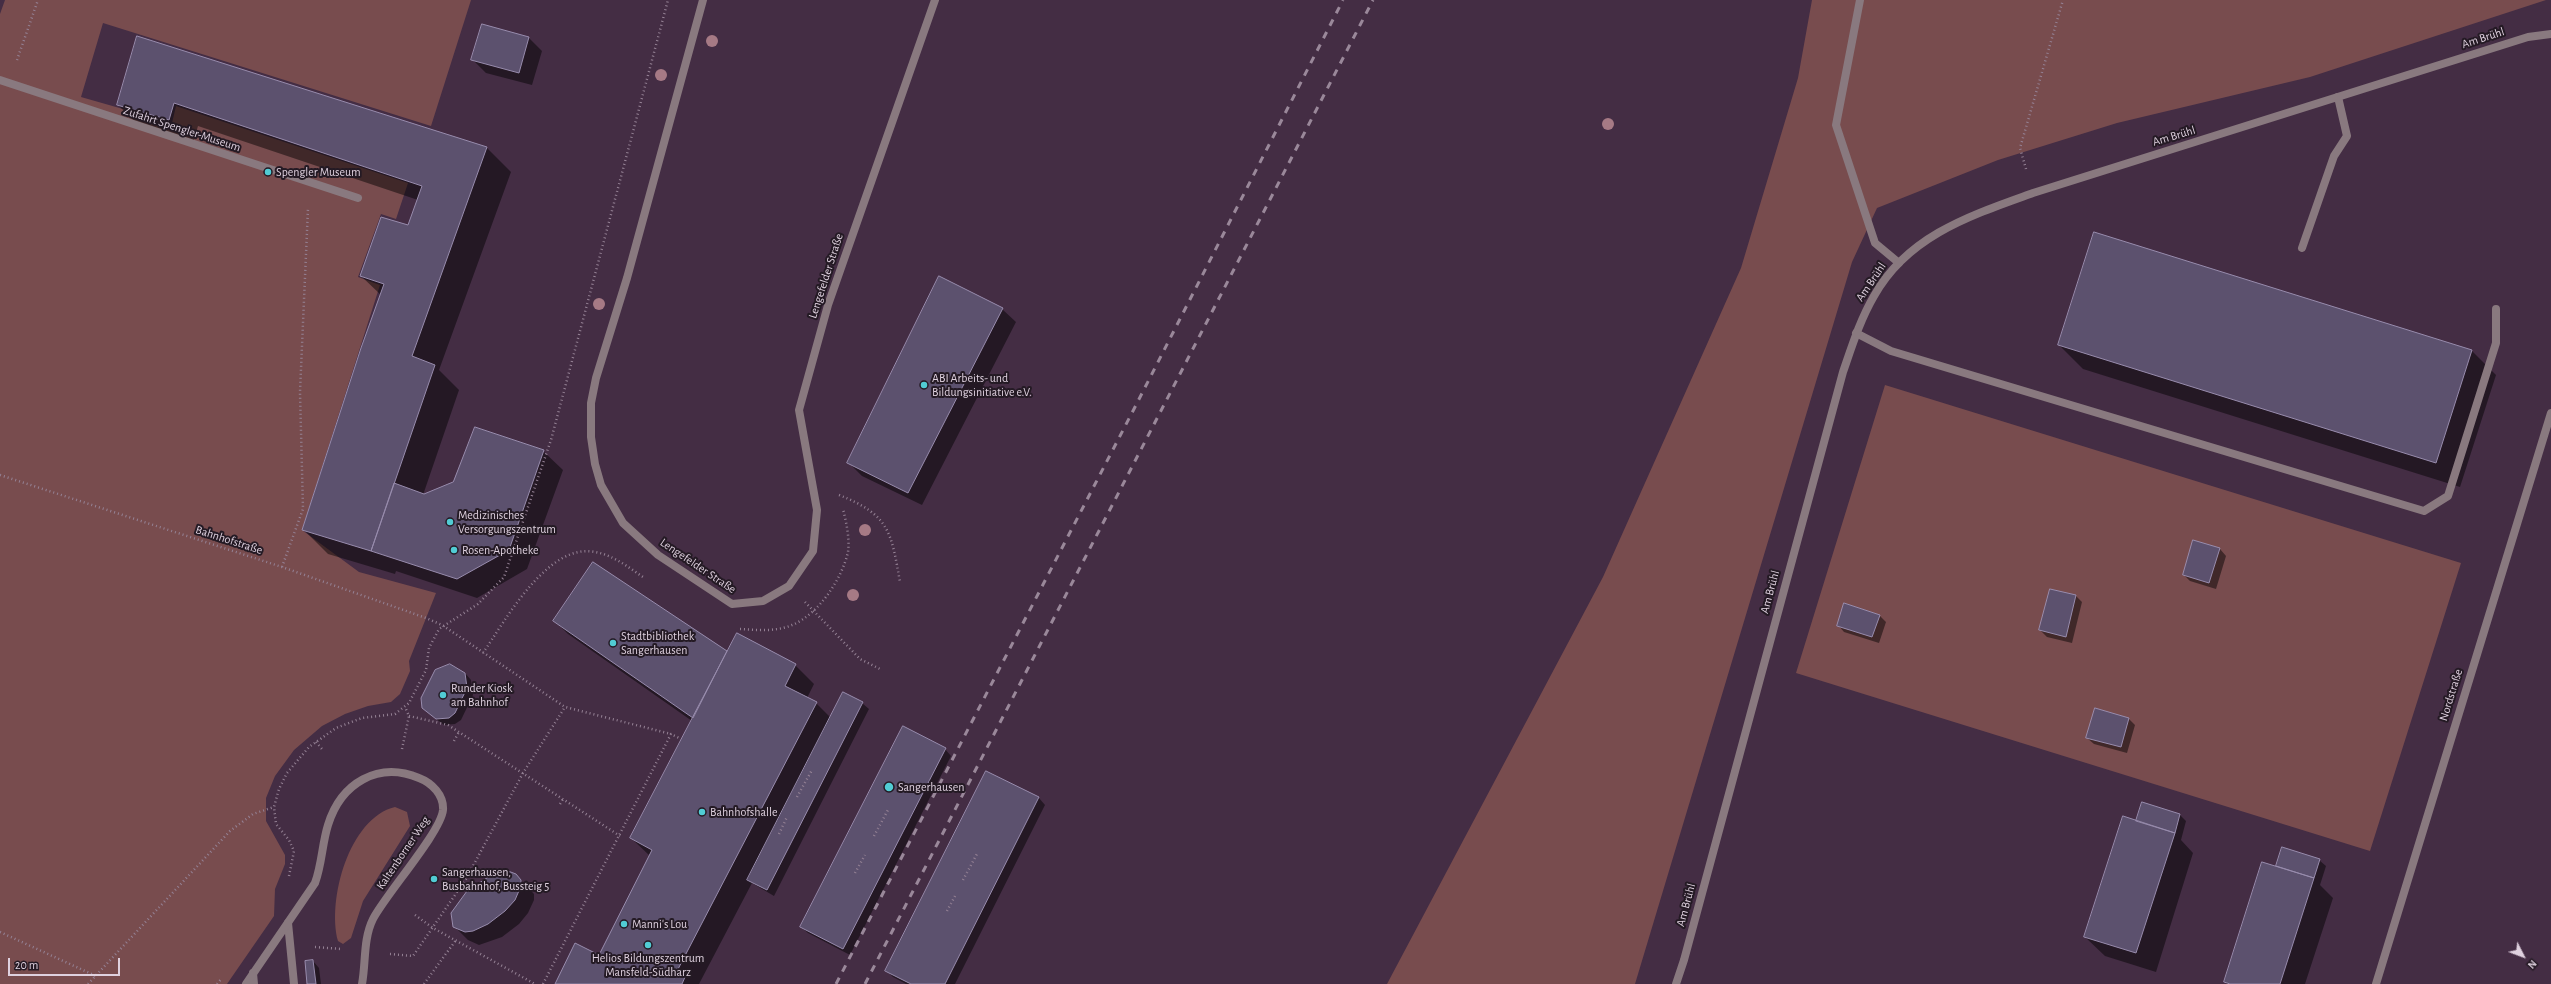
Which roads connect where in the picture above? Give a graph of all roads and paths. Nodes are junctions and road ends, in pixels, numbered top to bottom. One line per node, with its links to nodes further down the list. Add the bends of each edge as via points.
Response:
1 (38, 0): 9 (path)
2 (668, 0): 24 (path, via 550,440 504,577 470,610)
3 (703, 0): 4 (street, Lengefelder Straße, via 627,278 596,378 591,403 590,437 601,485 623,523 658,555 732,604 763,601 789,586 813,551 817,510 799,410 828,305)
4 (935, 0)
5 (1860, 0): 15 (street, via 1836,124 1875,243)
6 (2062, 0): 12 (path, via 2020,148)
7 (2551, 34): 10 (street, Am Brühl, via 2528,36)
8 (0, 80): 9 (street, Zufahrt Spengler-Museum)
9 (9, 84): 11 (street, Zufahrt Spengler-Museum)
10 (2338, 97): 12 (street, Am Brühl); 14 (street, via 2347,136 2334,156)
11 (309, 183): 13 (street, Zufahrt Spengler-Museum); 21 (path, via 300,392 303,509)
12 (2033, 193): 15 (street, Am Brühl, via 1964,218 1937,232)
13 (358, 198)
14 (2302, 248)
15 (1899, 263): 17 (street, Am Brühl, via 1874,296)
16 (2496, 309): 17 (street, via 2496,343 2448,496 2424,510 1891,351)
17 (1856, 333): 72 (street, Am Brühl, via 1818,460)
18 (2551, 413): 73 (street, Nordstraße)
19 (0, 475): 21 (path, Bahnhofstraße)
20 (839, 495): 22 (path, via 859,503 875,514 888,528)
21 (282, 567): 24 (path, Bahnhofstraße)
22 (900, 582)
23 (814, 611): 25 (path, via 860,659)
24 (442, 625): 26 (path, via 429,648 426,670 413,698); 27 (path, Bahnhofstraße)
25 (880, 669)
26 (405, 707): 28 (path); 33 (path, via 395,714 349,723)
27 (565, 707): 30 (path, Bahnhofstraße); 37 (path)
28 (409, 716): 29 (path, via 448,725); 36 (path)
29 (459, 732): 32 (path); 37 (path)
30 (671, 734): 31 (path, Bahnhofstraße); 45 (path)
31 (681, 739)
32 (454, 741)
33 (316, 742): 34 (path); 41 (path, via 287,773)
34 (322, 749)
35 (812, 770): 38 (path)
36 (397, 772): 55 (street, Kaltenborner Weg, via 378,772 364,777 342,797 328,825 315,883); 68 (street, Kaltenborner Weg, via 428,782 439,794 443,809 436,827 371,924)
37 (523, 773): 39 (path); 56 (path, via 466,879)
38 (797, 797)
39 (563, 799): 40 (path); 45 (path)
40 (560, 804)
41 (274, 806): 50 (path, via 276,824 294,851); 62 (path, via 253,814 230,831)
42 (889, 808): 46 (path)
43 (787, 816): 44 (path)
44 (779, 834)
45 (620, 836): 71 (path)
46 (874, 836)
47 (978, 852): 51 (path)
48 (864, 855): 49 (path)
49 (856, 873)
50 (288, 879)
51 (963, 880)
52 (955, 896): 53 (path)
53 (947, 911)
54 (415, 915): 56 (path)
55 (288, 923): 61 (street, Kaltenborner Weg); 67 (street)
56 (433, 928): 58 (path); 59 (path)
57 (0, 932): 62 (path)
58 (456, 940): 69 (path); 70 (path)
59 (413, 956)
60 (226, 972): 64 (path)
61 (253, 973): 65 (street, Kaltenborner Weg); 66 (street)
62 (96, 976): 63 (path)
63 (88, 984)
64 (217, 984)
65 (246, 984)
66 (254, 984)
67 (294, 984)
68 (362, 984)
69 (424, 984)
70 (535, 984)
71 (543, 984)
72 (1676, 984)
73 (2376, 984)

